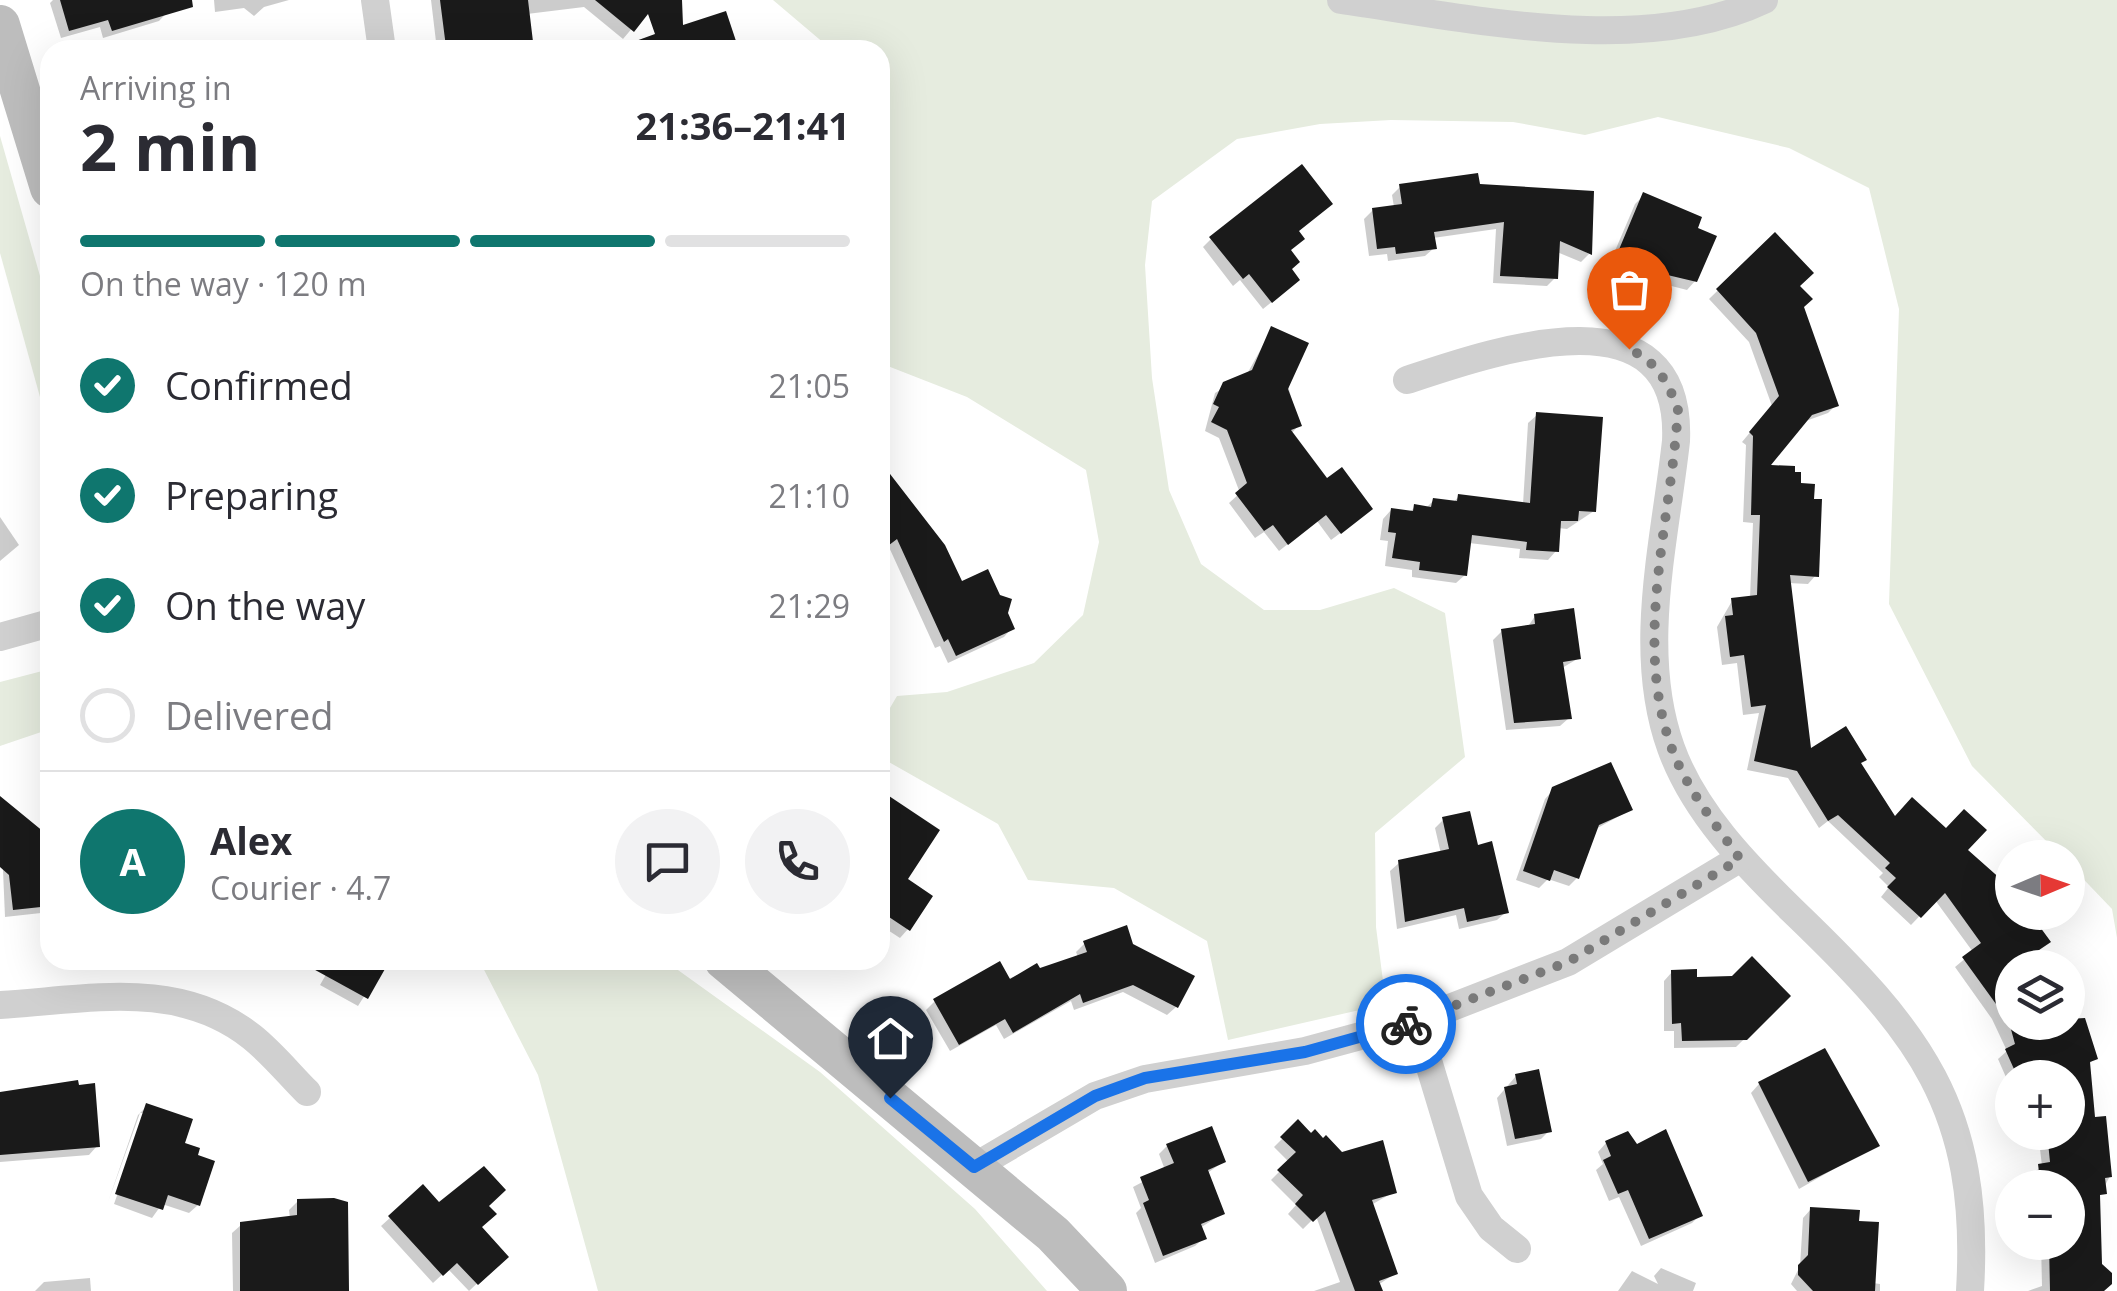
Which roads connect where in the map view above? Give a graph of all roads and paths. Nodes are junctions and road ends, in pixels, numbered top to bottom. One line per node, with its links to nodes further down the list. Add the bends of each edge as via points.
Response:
1 (375, 0): 5 (street)
2 (1341, 0): 3 (street, via 1462,18 1614,28 1711,22)
3 (1764, 0)
4 (0, 25): 6 (street)
5 (381, 40)
6 (40, 155)
7 (1406, 380): 10 (street, via 1516,346 1606,340 1648,358 1665,378 1678,408 1653,648 1657,698 1672,751)
8 (40, 626): 9 (street)
9 (0, 637)
10 (1740, 859): 13 (street, via 1568,962); 18 (street, via 1863,978 1929,1064 1966,1174 1974,1231)
11 (736, 970): 15 (street)
12 (0, 1005): 14 (street, via 186,1000 252,1038)
13 (1416, 1021): 15 (street, via 1305,1052 1145,1078 1095,1096); 16 (street, via 1469,1196 1491,1228)
14 (307, 1092)
15 (974, 1167): 17 (street, via 1053,1234)
16 (1517, 1249)
17 (1106, 1291)
18 (1970, 1291)

